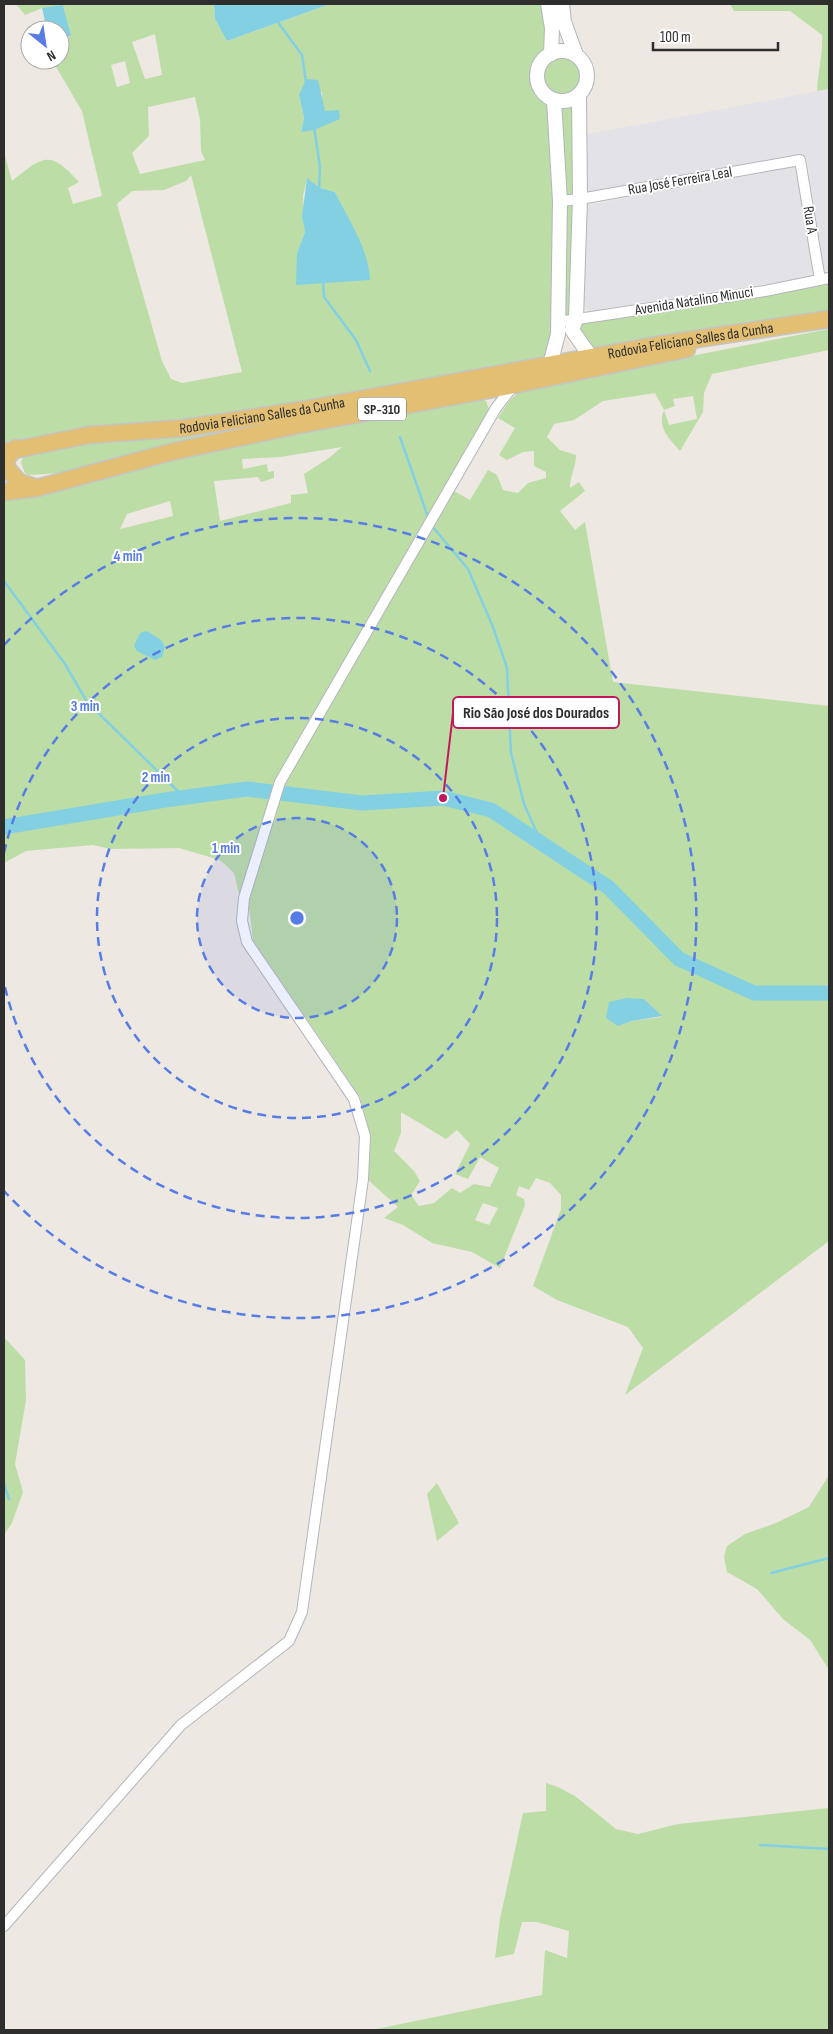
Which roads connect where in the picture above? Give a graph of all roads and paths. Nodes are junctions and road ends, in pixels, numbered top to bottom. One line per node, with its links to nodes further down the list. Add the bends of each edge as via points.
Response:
1 (548, 4): 3 (street, via 552,28)
2 (562, 4): 4 (street, via 564,22)
3 (550, 54): 4 (street, via 563,51); 6 (street, via 538,69 537,82 543,93)
4 (576, 55): 5 (street, via 586,71 586,84)
5 (579, 95): 6 (street, via 567,100); 8 (street)
6 (554, 100): 9 (street)
7 (800, 160): 8 (street, Rua José Ferreira Leal); 10 (street, Rua A)
8 (580, 199): 9 (street, Rua José Ferreira Leal); 12 (street)
9 (560, 201): 13 (street)
10 (824, 279): 12 (street, Avenida Natalino Minuci)
11 (829, 319): 14 (main road, SP-310)
12 (576, 320): 13 (street, Avenida Natalino Minuci); 15 (street, via 572,330)
13 (558, 322): 16 (street, via 556,347)
14 (762, 330): 15 (main road, Rodovia Feliciano Salles da Cunha / SP-310); 17 (main road, Rodovia Feliciano Salles da Cunha / SP-310, via 659,357)
15 (591, 357): 16 (main road, Rodovia Feliciano Salles da Cunha / SP-310)
16 (550, 365): 20 (main road, Rodovia Feliciano Salles da Cunha / SP-310, via 301,410 185,428 89,435)
17 (514, 385): 18 (main road, Rodovia Feliciano Salles da Cunha / SP-310); 19 (street)
18 (478, 392): 19 (street, via 489,397); 21 (main road, Rodovia Feliciano Salles da Cunha / SP-310, via 171,452)
19 (496, 408): 23 (street, via 280,782 244,898 242,921 247,942 354,1099 365,1136 363,1178 302,1612 289,1641 180,1725)
20 (10, 450): 21 (main road, via 6,467 19,482)
21 (37, 488): 22 (main road, Rodovia Feliciano Salles da Cunha / SP-310)
22 (4, 492)
23 (4, 1926)

